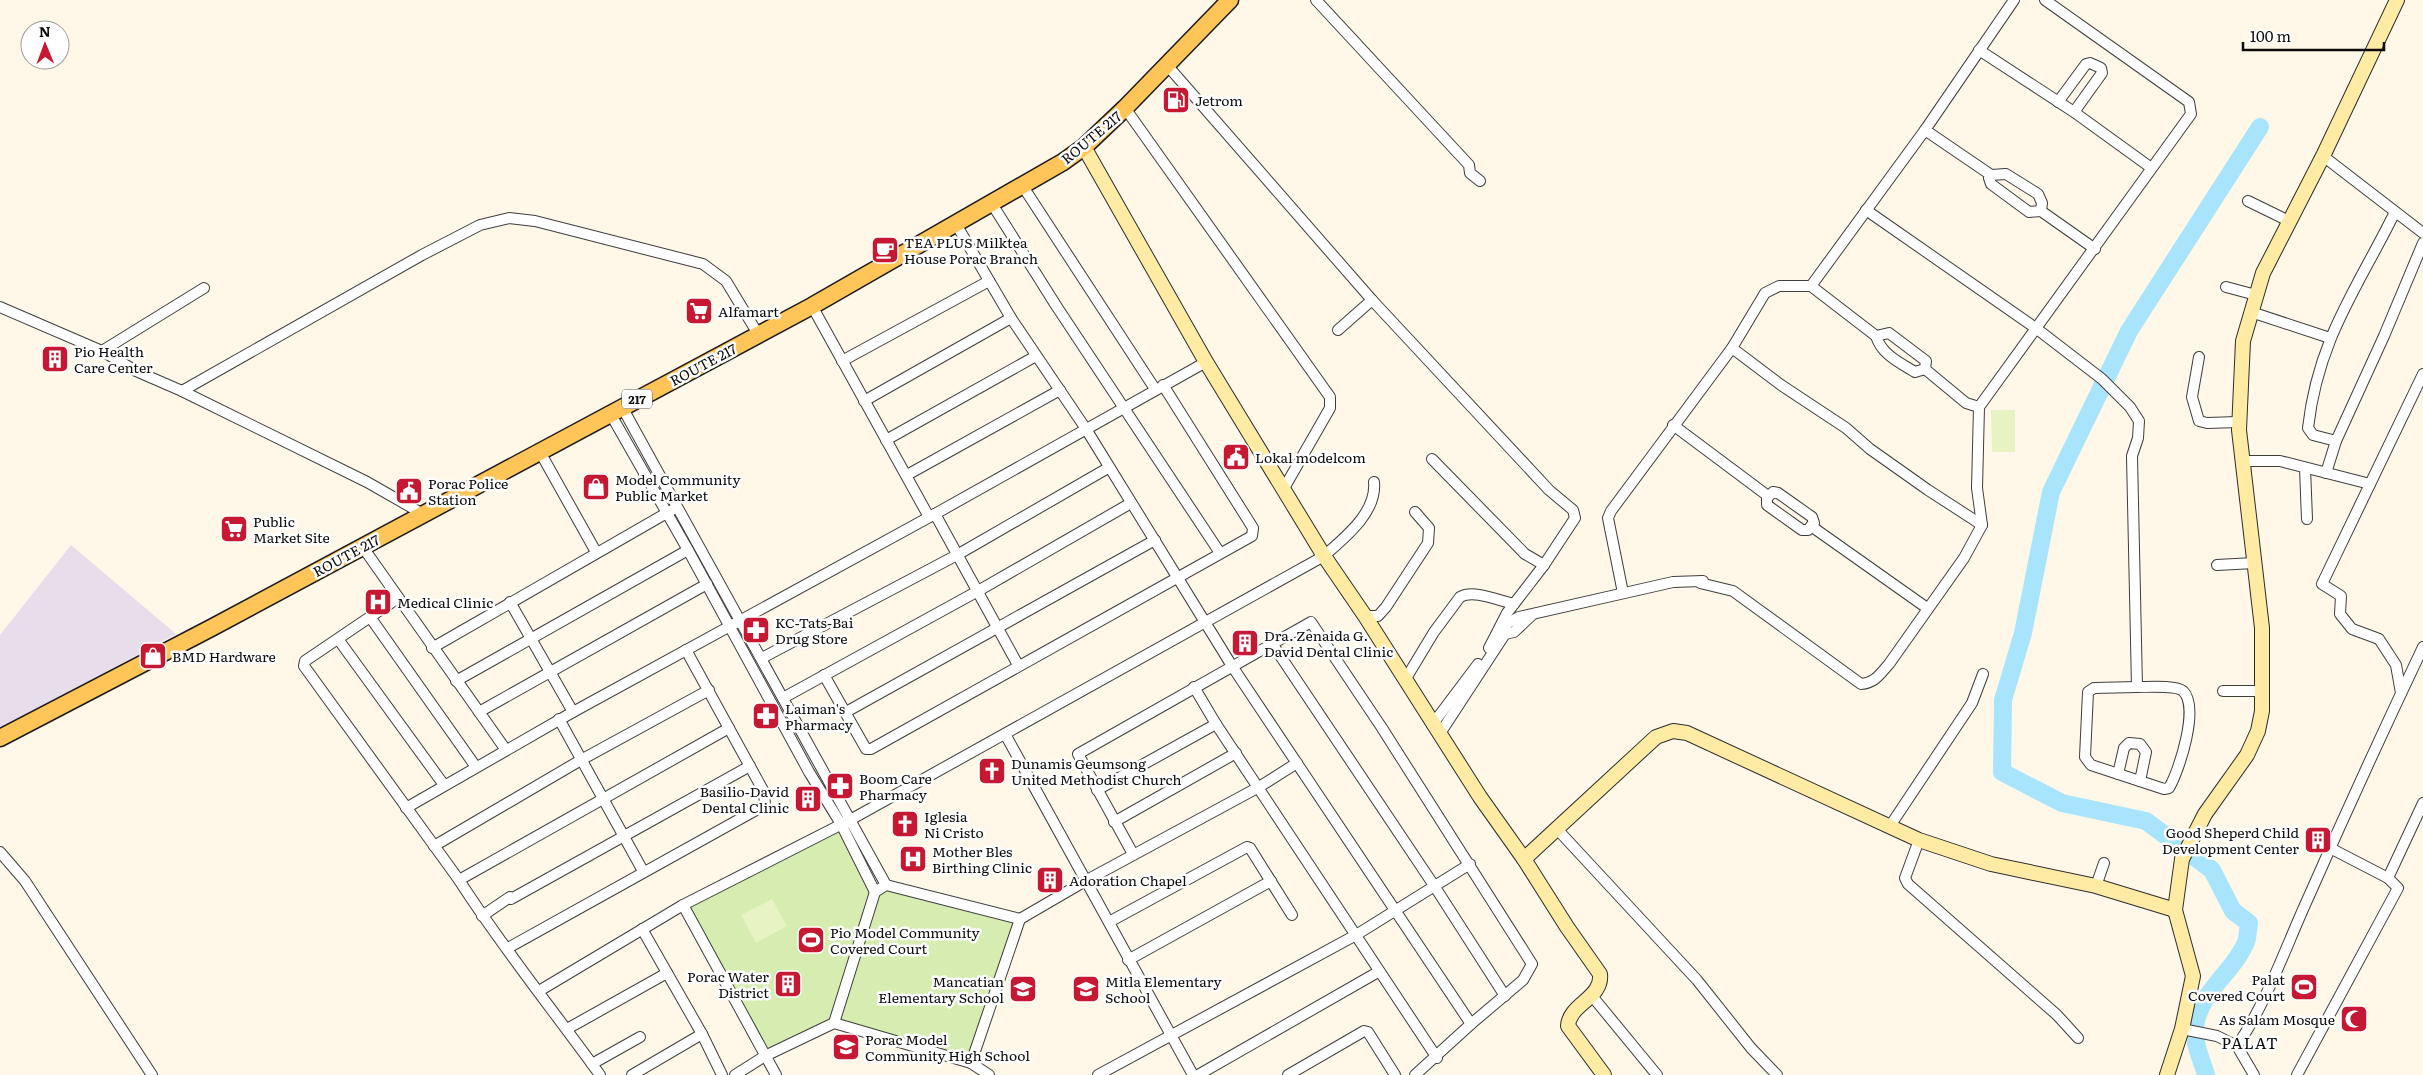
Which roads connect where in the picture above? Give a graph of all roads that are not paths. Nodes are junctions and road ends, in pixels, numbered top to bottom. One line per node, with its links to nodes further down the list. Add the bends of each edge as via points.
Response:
1 (1230, 0): 7 (main road, ROUTE 217 / 217)
2 (1316, 0): 16 (street, via 1468,164 1470,173)
3 (2014, 0): 6 (street)
4 (2044, 0): 14 (street, via 2189,102 2191,114)
5 (2397, 0): 13 (street)
6 (1980, 50): 8 (street); 11 (street)
7 (1166, 64): 9 (main road, ROUTE 217 / 217); 33 (street)
8 (2058, 102): 10 (street); 10 (street, via 2086,64 2101,68 2102,73)
9 (1126, 108): 12 (main road, ROUTE 217 / 217); 72 (street, via 1330,397 1330,408)
10 (2074, 112): 14 (street)
11 (1925, 130): 15 (street); 20 (street)
12 (1084, 147): 17 (main road, ROUTE 217 / 217); 48 (street)
13 (2323, 156): 22 (street); 23 (street)
14 (2150, 168): 27 (street)
15 (1991, 175): 21 (street, via 1991,184 2029,212); 21 (street, via 2006,174 2038,194)
16 (1480, 181)
17 (1022, 185): 19 (main road, ROUTE 217 / 217); 51 (street)
18 (2248, 201): 23 (street)
19 (992, 204): 24 (main road, ROUTE 217 / 217); 55 (street)
20 (1866, 210): 29 (street); 38 (street)
21 (2041, 212): 27 (street)
22 (2395, 212): 25 (street); 42 (street)
23 (2289, 221): 32 (street, via 2263,273)
24 (956, 224): 28 (street); 34 (main road, ROUTE 217 / 217)
25 (2423, 233)
26 (2423, 242): 62 (street)
27 (2095, 249): 38 (street)
28 (989, 281): 37 (street); 47 (street)
29 (1811, 286): 41 (street); 43 (street, via 1779,286 1765,293)
30 (2226, 287): 32 (street)
31 (204, 288): 44 (street)
32 (2256, 295): 36 (street)
33 (1372, 300): 39 (street); 91 (street, via 1548,490 1573,510 1576,518)
34 (812, 306): 40 (main road, ROUTE 217 / 217); 47 (street)
35 (0, 307): 44 (street)
36 (2251, 312): 42 (street); 58 (street, via 2243,341)
37 (1011, 318): 45 (street); 54 (street)
38 (2037, 329): 56 (street); 122 (street, via 2096,374 2130,407 2139,421 2132,456)
39 (1338, 330)
40 (758, 334): 52 (street, via 726,281 703,264 535,221 510,218 480,225 422,255); 57 (main road, ROUTE 217 / 217)
41 (1876, 336): 49 (street, via 1880,347 1902,364 1915,372); 49 (street, via 1889,333 1926,360)
42 (2330, 338): 62 (street, via 2316,376 2308,428 2313,435)
43 (1732, 348): 59 (street); 81 (street, via 1846,428 1870,449)
44 (102, 351): 52 (street, via 136,371)
45 (1036, 356): 53 (street); 61 (street)
46 (2199, 357): 58 (street, via 2192,397 2199,421)
47 (842, 361): 54 (street)
48 (1206, 362): 51 (street); 72 (street)
49 (1925, 368): 56 (street, via 1966,403)
50 (2423, 374): 71 (street)
51 (1159, 387): 55 (street); 87 (street, via 1253,528 1252,536)
52 (182, 390): 78 (street, via 367,482)
53 (1060, 390): 60 (street); 69 (street)
54 (864, 401): 61 (street)
55 (1123, 407): 60 (street); 87 (street)
56 (1979, 407): 81 (street, via 1977,488)
57 (616, 410): 63 (main road, ROUTE 217 / 217); 75 (street); 76 (street)
58 (2238, 422): 65 (street)
59 (1674, 425): 73 (street); 96 (street, via 1608,518)
60 (1086, 429): 66 (street); 79 (street)
61 (886, 440): 69 (street)
62 (2336, 441): 68 (street)
63 (540, 452): 78 (main road, ROUTE 217 / 217); 86 (street)
64 (1432, 459): 91 (street, via 1525,554)
65 (2242, 461): 67 (street, via 2280,461); 90 (street)
66 (1108, 468): 74 (street); 88 (street)
67 (2305, 468): 68 (street); 80 (street)
68 (2326, 473): 71 (street)
69 (906, 475): 79 (street)
70 (1374, 482): 89 (street, via 1373,501 1349,533)
71 (2370, 484): 126 (street, via 2322,584 2341,596 2340,614 2352,629 2379,639 2396,665)
72 (1283, 490): 89 (street)
73 (1768, 496): 82 (street, via 1768,505 1791,522 1804,531); 82 (street, via 1778,493 1812,517)
74 (1131, 503): 83 (street); 95 (street)
75 (678, 507): 76 (street); 103 (street)
76 (667, 512): 85 (street); 86 (street)
77 (1416, 512): 101 (street, via 1429,528 1428,543 1386,608 1378,616)
78 (423, 514): 84 (main road, ROUTE 217 / 217)
79 (932, 516): 88 (street); 103 (street)
80 (2307, 519)
81 (1982, 525): 100 (street, via 1964,558)
82 (1811, 526): 100 (street)
83 (1155, 540): 93 (street); 106 (street)
84 (362, 546): 97 (street); 136 (main road, ROUTE 217 / 217)
85 (688, 550): 94 (street); 107 (street)
86 (596, 552): 98 (street)
87 (1220, 553): 93 (street)
88 (957, 555): 95 (street); 113 (street)
89 (1324, 556): 101 (street); 104 (street)
90 (2254, 563): 92 (street); 125 (street, via 2262,628)
91 (1544, 564): 99 (street)
92 (2217, 565)
93 (1177, 576): 104 (street); 114 (street)
94 (707, 584): 105 (street); 116 (street)
95 (978, 591): 106 (street); 118 (street)
96 (1623, 593): 100 (street, via 1673,582 1703,580 1700,583 1733,591 1861,684 1877,678); 134 (street, via 1532,615 1514,632 1506,634)
97 (398, 598): 102 (street); 111 (street)
98 (510, 602): 107 (street); 111 (street)
99 (1514, 604): 119 (street, via 1475,595 1460,597); 134 (street)
100 (1927, 608)
101 (1365, 616): 119 (street)
102 (370, 617): 108 (street); 142 (street)
103 (741, 619): 105 (street); 113 (street)
104 (1205, 622): 115 (street); 135 (street)
105 (730, 625): 112 (street); 151 (street, via 792,740)
106 (998, 628): 114 (street); 130 (street)
107 (531, 638): 116 (street); 120 (street)
108 (338, 639): 145 (street); 150 (street, via 305,661 304,666)
109 (1273, 645): 115 (street); 163 (street, via 1311,622); 171 (street)
110 (2423, 647): 126 (street)
111 (432, 648): 120 (street)
112 (686, 650): 123 (street); 129 (street)
113 (762, 658): 127 (street)
114 (1018, 665): 130 (street, via 869,750)
115 (1232, 666): 121 (street); 140 (street)
116 (550, 672): 128 (street); 129 (street)
117 (1983, 674): 153 (street, via 1972,703)
118 (824, 675): 127 (street); 130 (street)
119 (1404, 680): 134 (street)
120 (456, 681): 128 (street)
121 (1194, 687): 132 (street); 147 (street, via 1080,752 1078,756)
122 (2137, 687): 143 (street, via 2094,688 2087,696 2085,757 2091,765); 144 (street, via 2178,688 2184,692 2189,711 2184,746 2169,788)
123 (708, 690): 133 (street); 139 (street)
124 (2223, 691): 125 (street)
125 (2263, 691): 174 (street, via 2261,720 2254,741 2184,852)
126 (2401, 694): 158 (street)
127 (783, 698): 151 (street)
128 (479, 712): 137 (street)
129 (573, 712): 131 (street)
130 (846, 712)
131 (559, 719): 137 (street); 139 (street)
132 (1216, 724): 138 (street); 147 (street)
133 (729, 728): 141 (street); 148 (street)
134 (1436, 730): 161 (street)
135 (1005, 734): 151 (street); 167 (street)
136 (0, 738)
137 (506, 750): 142 (street)
138 (1236, 753): 146 (street); 152 (street)
139 (581, 760): 148 (street); 157 (street)
140 (1296, 763): 146 (street); 175 (street)
141 (750, 766): 155 (street); 164 (street, via 765,794 763,807)
142 (476, 767): 145 (street)
143 (2118, 774): 144 (street); 144 (street, via 2124,748 2129,744 2140,744 2146,752)
144 (2140, 781)
145 (444, 785): 150 (street)
146 (1259, 787): 160 (street); 181 (street)
147 (1097, 790): 152 (street)
148 (603, 798): 155 (street); 166 (street)
149 (2423, 803): 165 (street)
150 (406, 808): 157 (street)
151 (845, 822): 169 (street); 172 (street); 173 (street)
152 (1114, 822): 160 (street)
153 (1890, 826): 154 (street, via 1687,732 1673,731 1656,737 1638,751); 156 (street)
154 (1557, 829): 161 (street); 217 (street, via 1697,980)
155 (623, 836): 164 (street); 177 (street, via 510,897)
156 (1919, 840): 170 (street, via 1991,864); 196 (street, via 1906,871 1908,884 2058,1015)
157 (434, 846): 166 (street)
158 (2330, 848): 165 (street); 197 (street, via 2253,1022)
159 (0, 852): 202 (street, via 25,881)
160 (1133, 854): 167 (street)
161 (1524, 859): 188 (street, via 1600,974 1601,981)
162 (2104, 863): 170 (street)
163 (1470, 864): 171 (street); 187 (street, via 1532,964 1523,980)
164 (642, 871): 182 (street)
165 (2388, 878): 220 (street, via 2398,888)
166 (459, 880): 177 (street)
167 (1087, 880): 178 (street); 179 (street)
168 (1271, 881): 176 (street); 179 (street, via 1250,848 1245,848); 183 (street)
169 (886, 885): 172 (street); 178 (street)
170 (2096, 886): 174 (street)
171 (1435, 887): 175 (street); 187 (street)
172 (876, 892): 189 (street)
173 (683, 905): 180 (street); 198 (street)
174 (2175, 910): 192 (street, via 2193,976)
175 (1395, 912): 181 (street); 190 (street)
176 (1292, 914)
177 (482, 916): 182 (street)
178 (1020, 919): 200 (street)
179 (1109, 922): 183 (street)
180 (642, 930): 185 (street); 186 (street)
181 (1356, 935): 184 (street); 194 (street)
182 (508, 948): 186 (street)
183 (1128, 960): 194 (street)
184 (1378, 972): 199 (street); 211 (street)
185 (667, 973): 191 (street); 193 (street)
186 (539, 991): 191 (street)
187 (1505, 996): 190 (street)
188 (1592, 996): 215 (street, via 1570,1017 1568,1026); 216 (street)
189 (834, 1023): 198 (street); 200 (street)
190 (1471, 1024): 199 (street)
191 (566, 1029): 201 (street)
192 (2187, 1030): 197 (street, via 2216,1036); 218 (street)
193 (702, 1034): 204 (street); 205 (street)
194 (1171, 1036): 209 (street); 210 (street)
195 (640, 1038): 201 (street)
196 (2078, 1038)
197 (2237, 1046): 219 (street)
198 (765, 1056): 206 (street); 207 (street)
199 (1436, 1058): 214 (street)
200 (971, 1063): 208 (street)
201 (592, 1064): 203 (street)
202 (152, 1075)
203 (600, 1075)
204 (632, 1075)
205 (722, 1075)
206 (735, 1075)
207 (776, 1075)
208 (989, 1075)
209 (1098, 1075)
210 (1193, 1075)
211 (1198, 1075)
212 (1288, 1075): 213 (street, via 1364,1031 1368,1032)
213 (1395, 1075)
214 (1415, 1075)
215 (1604, 1075)
216 (1657, 1075)
217 (1777, 1075)
218 (2168, 1075)
219 (2254, 1075)
220 (2297, 1075)

